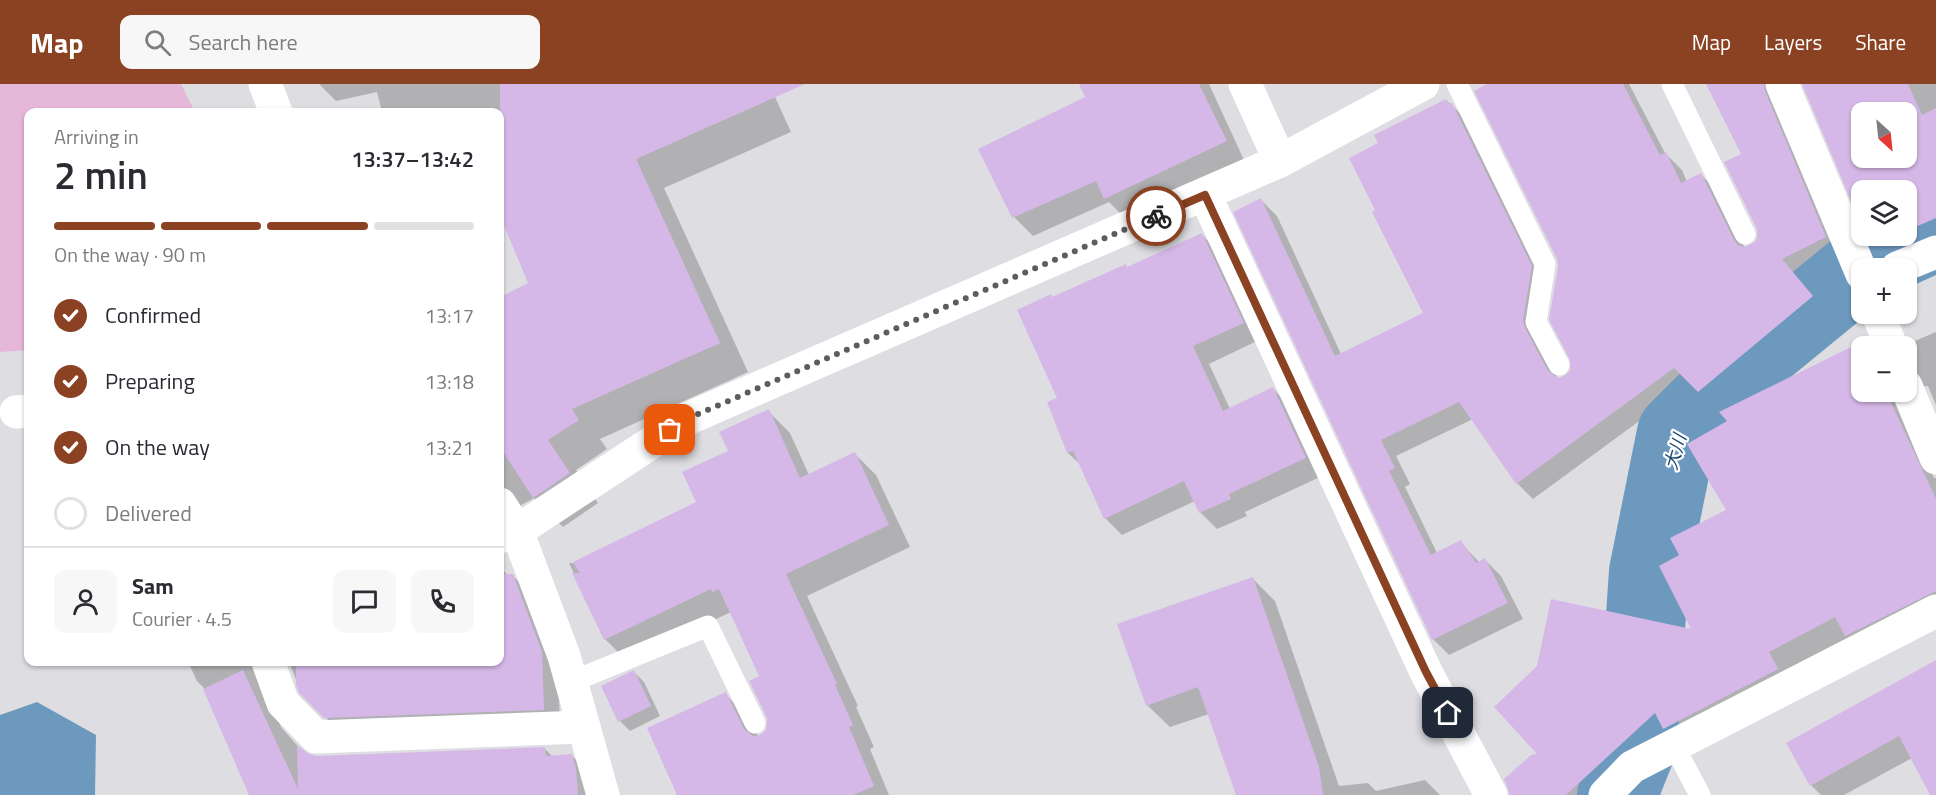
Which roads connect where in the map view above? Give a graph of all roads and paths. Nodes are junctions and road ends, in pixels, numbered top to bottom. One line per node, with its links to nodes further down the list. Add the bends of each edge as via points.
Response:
1 (265, 84): 7 (street)
2 (1245, 84): 8 (street)
3 (1423, 84): 8 (street)
4 (1457, 84): 14 (lane, via 1545,264 1536,322)
5 (1672, 84): 10 (lane)
6 (1782, 84): 12 (street)
7 (274, 108)
8 (1280, 161): 9 (street)
9 (1205, 195): 18 (street, via 689,418); 26 (street, via 1426,672)
10 (1745, 234)
11 (1936, 252): 13 (street)
12 (1855, 258)
13 (1917, 260)
14 (1560, 365)
15 (1913, 402): 16 (street)
16 (1936, 458)
17 (504, 519): 18 (street)
18 (508, 534): 21 (street, via 564,656)
19 (1936, 611): 24 (street)
20 (269, 666): 23 (street, via 283,703 316,737)
21 (571, 682): 22 (lane, via 708,626); 23 (street)
22 (755, 723)
23 (584, 728): 25 (street)
24 (1674, 746): 27 (street, via 1632,767); 28 (lane)
25 (603, 795)
26 (1491, 795)
27 (1605, 795)
28 (1700, 795)

